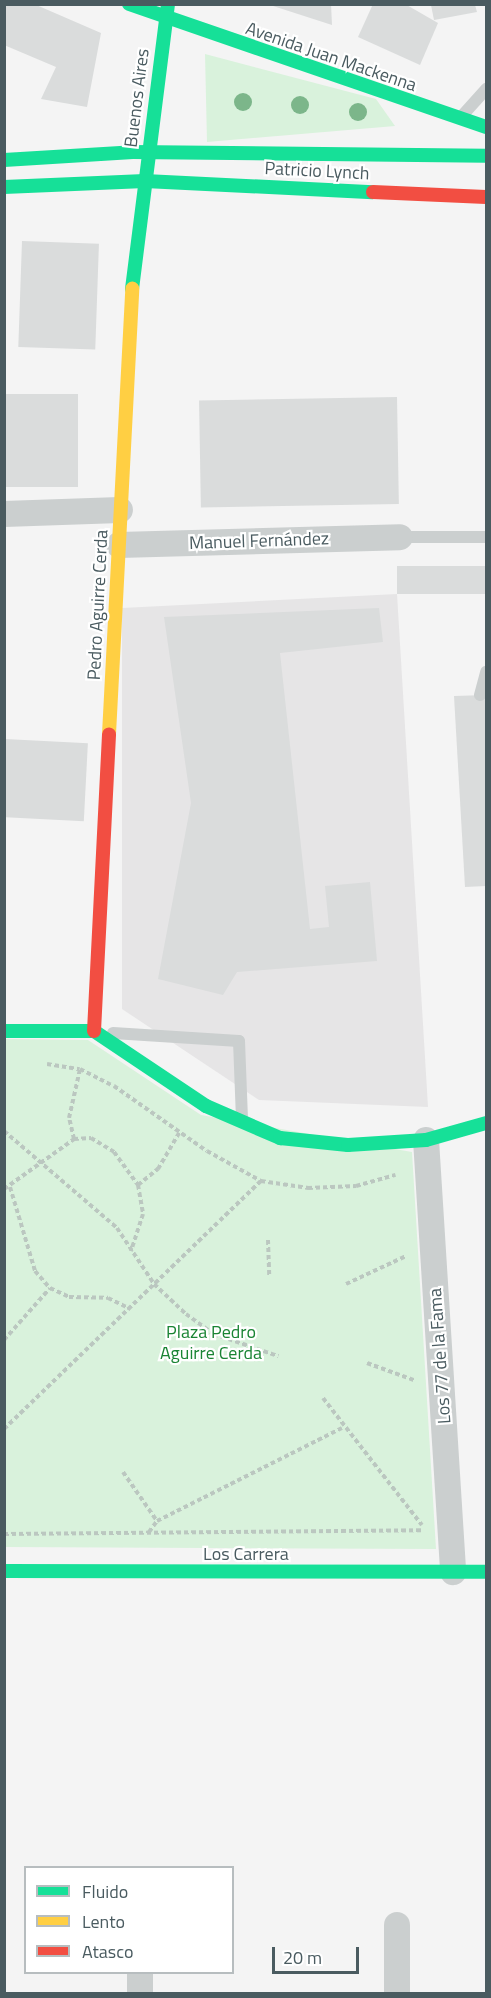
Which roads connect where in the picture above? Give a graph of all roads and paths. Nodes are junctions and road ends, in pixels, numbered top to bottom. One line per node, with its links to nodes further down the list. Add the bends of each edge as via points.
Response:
1 (129, 4): 2 (street, Avenida Juan Mackenna)
2 (166, 11): 4 (street, Avenida Juan Mackenna); 6 (street, Buenos Aires, via 145,60); 7 (street, Buenos Aires)
3 (486, 89): 4 (lane)
4 (458, 119): 5 (street, Avenida Juan Mackenna)
5 (486, 127)
6 (133, 152): 7 (street); 9 (street)
7 (148, 152): 8 (street); 10 (street, Buenos Aires)
8 (486, 156)
9 (4, 160)
10 (145, 181): 11 (street, Patricio Lynch); 12 (street, Patricio Lynch); 13 (street, Pedro Aguirre Cerda, via 132,291)
11 (4, 187)
12 (486, 197)
13 (120, 510): 14 (street); 17 (street, Pedro Aguirre Cerda)
14 (4, 514)
15 (400, 537): 16 (lane); 17 (street, Manuel Fernández)
16 (486, 537)
17 (119, 545): 21 (street, Pedro Aguirre Cerda)
18 (486, 672): 19 (lane)
19 (480, 695)
20 (4, 1031): 21 (street)
21 (94, 1031): 23 (street, via 206,1106); 23 (lane, via 238,1041)
22 (80, 1069): 27 (path, via 69,1118)
23 (242, 1121): 28 (street, via 280,1138 348,1145)
24 (486, 1123): 28 (street)
25 (4, 1131): 29 (path)
26 (179, 1133): 31 (path, via 158,1169)
27 (74, 1139): 29 (path); 31 (path, via 91,1138 114,1152)
28 (426, 1140): 51 (street, Los 77 de la Fama)
29 (44, 1162): 32 (path); 35 (path, via 117,1228)
30 (261, 1181): 38 (path)
31 (138, 1185): 35 (path, via 143,1214)
32 (10, 1187): 33 (path); 40 (path, via 35,1271)
33 (4, 1190)
34 (268, 1240): 37 (path)
35 (130, 1251): 38 (path)
36 (407, 1255): 39 (path)
37 (269, 1276)
38 (154, 1284): 41 (path); 43 (path, via 214,1334)
39 (346, 1284)
40 (50, 1288): 41 (path, via 69,1298 108,1298); 42 (path)
41 (131, 1309): 48 (path)
42 (4, 1340)
43 (279, 1356)
44 (367, 1362): 45 (path)
45 (415, 1380)
46 (323, 1398): 47 (path)
47 (342, 1428): 50 (path); 51 (path)
48 (4, 1429)
49 (123, 1472): 50 (path)
50 (158, 1521): 52 (path)
51 (439, 1530): 52 (path); 55 (street, Los 77 de la Fama)
52 (149, 1533): 53 (path)
53 (4, 1534)
54 (4, 1571): 55 (street, Los Carrera)
55 (453, 1572): 56 (street, Los Carrera)
56 (486, 1572)
57 (397, 1925): 60 (street)
58 (140, 1974): 59 (street)
59 (140, 1994)
60 (397, 1994)

